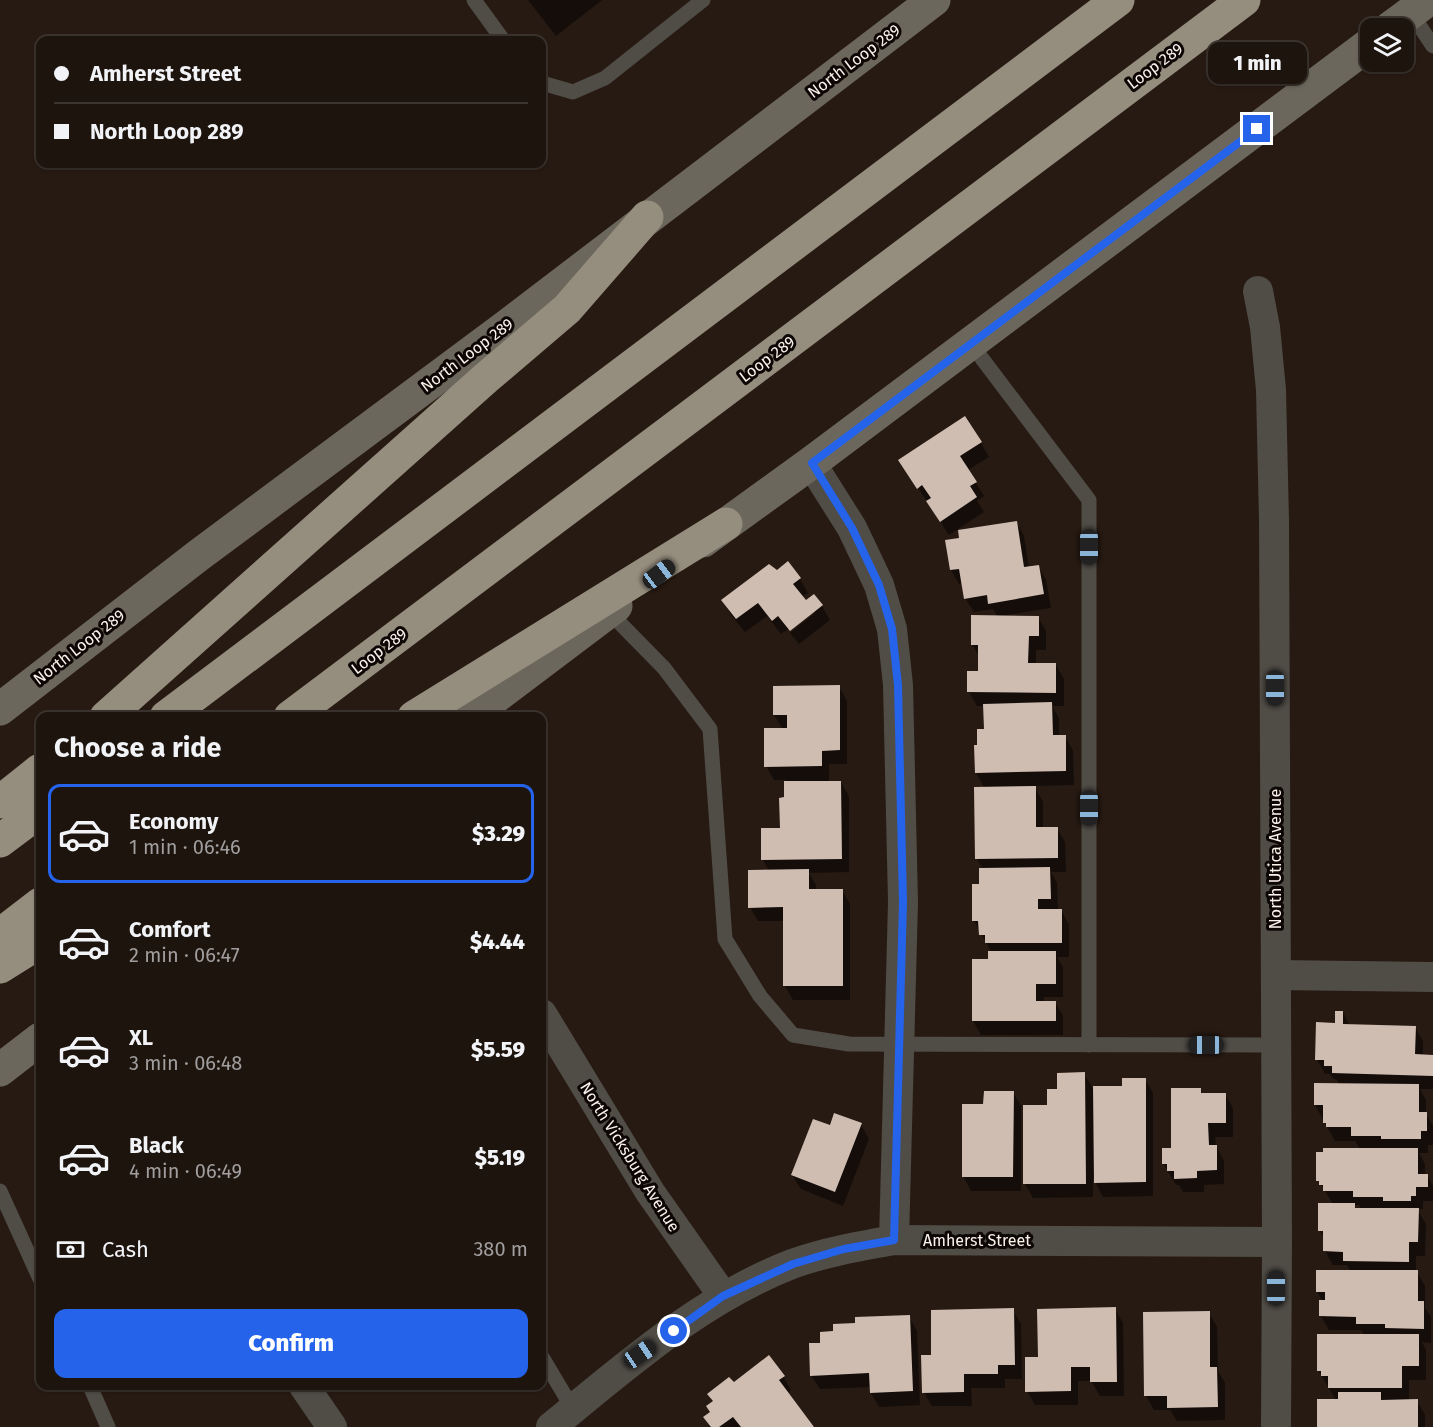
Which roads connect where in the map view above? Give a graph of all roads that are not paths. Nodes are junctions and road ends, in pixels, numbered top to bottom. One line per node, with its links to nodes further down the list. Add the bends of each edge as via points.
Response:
1 (474, 0): 7 (lane)
2 (703, 0): 10 (lane, via 605,78 573,92)
3 (1118, 0): 19 (highway)
4 (1244, 0): 20 (highway, Loop 289)
5 (922, 3): 11 (main road, North Loop 289)
6 (1410, 14): 8 (lane)
7 (500, 36)
8 (1433, 46)
9 (1360, 51): 13 (main road)
10 (546, 84)
11 (647, 218): 17 (main road, North Loop 289); 18 (highway, via 567,309)
12 (1258, 291): 31 (street, North Utica Avenue, via 1272,413)
13 (970, 344): 14 (main road); 36 (lane, via 1089,500)
14 (812, 463): 15 (main road); 35 (street, via 852,528 879,585 892,629 898,685 903,891)
15 (726, 524): 16 (main road); 21 (highway)
16 (609, 612): 22 (main road); 35 (lane, via 664,668 710,729 725,939 760,996 793,1035 849,1044)
17 (0, 709)
18 (112, 712)
19 (173, 712)
20 (297, 712)
21 (422, 712)
22 (476, 712)
23 (36, 773): 24 (highway)
24 (0, 802)
25 (36, 814): 26 (highway)
26 (0, 841)
27 (36, 907): 28 (highway)
28 (0, 935)
29 (36, 944): 30 (highway)
30 (0, 967)
31 (1276, 975): 32 (street); 37 (street, North Utica Avenue)
32 (1433, 977)
33 (546, 1021): 43 (street, North Vicksburg Avenue, via 650,1192)
34 (36, 1043): 38 (main road)
35 (899, 1044): 36 (lane); 40 (street)
36 (1089, 1045): 37 (lane)
37 (1276, 1045): 41 (street, North Utica Avenue)
38 (0, 1070)
39 (0, 1191): 42 (lane)
40 (894, 1240): 41 (street, Amherst Street); 43 (street, Amherst Street, via 793,1264)
41 (1277, 1242): 50 (street, North Utica Avenue)
42 (36, 1270)
43 (723, 1296): 47 (street, Amherst Street, via 640,1354)
44 (546, 1370): 47 (lane)
45 (92, 1390): 48 (lane)
46 (307, 1390): 49 (street)
47 (561, 1421)
48 (108, 1427)
49 (332, 1427)
50 (1276, 1427)

